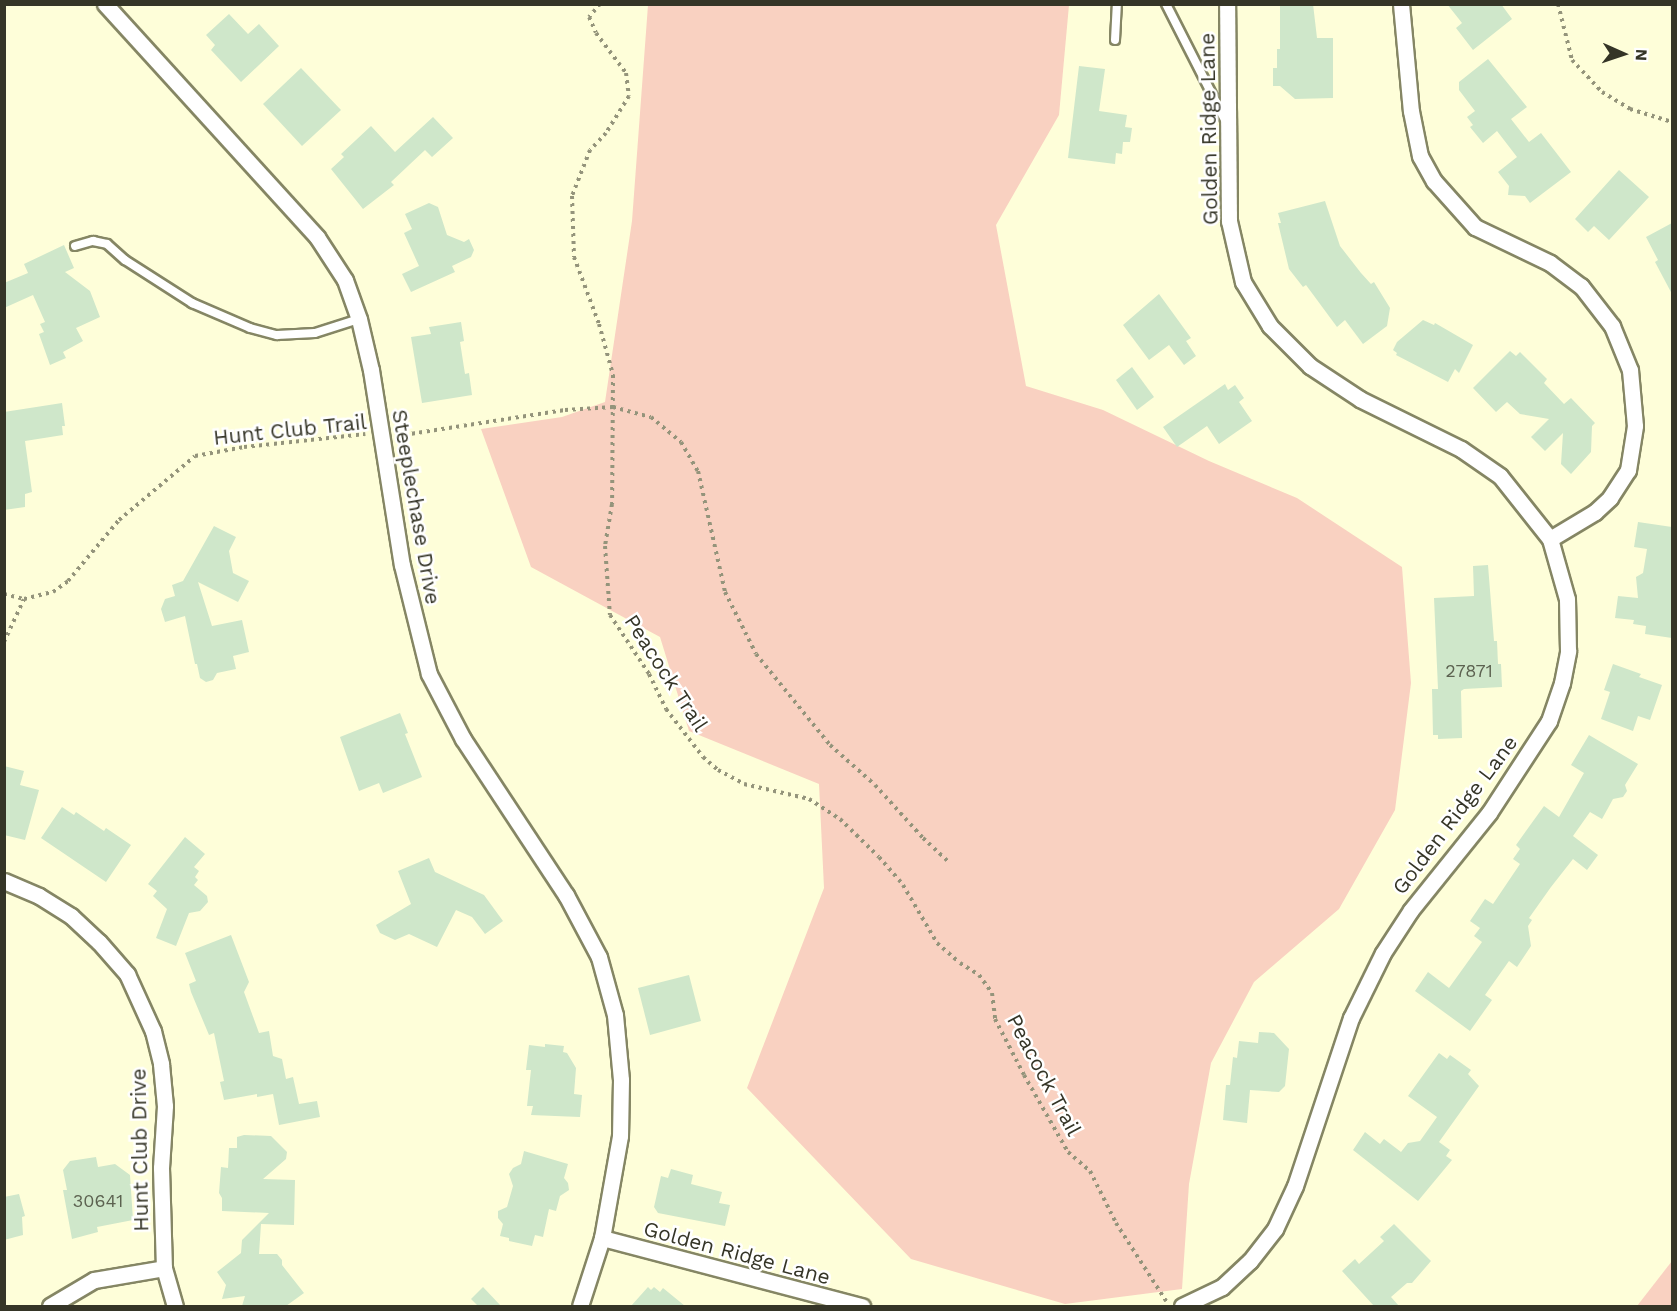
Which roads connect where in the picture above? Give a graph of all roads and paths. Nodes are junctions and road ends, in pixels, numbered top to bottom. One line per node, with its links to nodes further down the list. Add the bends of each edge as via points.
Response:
1 (105, 4): 12 (street, Steeplechase Drive, via 317,237 345,280)
2 (600, 4): 13 (path, Peacock Trail, via 589,18 626,74 629,96 606,133 590,150 572,196 574,257 614,375)
3 (1117, 4): 8 (lane)
4 (1166, 4): 10 (lane)
5 (1227, 4): 10 (street, Golden Ridge Lane)
6 (1401, 4): 15 (street, via 1411,111 1420,156 1434,181 1475,227 1550,263 1581,286 1612,326 1630,370 1635,426 1628,470 1596,512)
7 (1558, 4): 9 (path, via 1572,60 1602,92 1630,109)
8 (1115, 40)
9 (1672, 122)
10 (1227, 124): 15 (street, Golden Ridge Lane, via 1229,221 1243,282 1270,326 1310,366 1360,399 1461,449 1500,476)
11 (75, 246): 12 (lane, via 93,241 107,244 192,303 250,328 277,334 315,333)
12 (359, 319): 14 (street, Steeplechase Drive)
13 (613, 407): 14 (path, Hunt Club Trail, via 398,436); 19 (path, via 651,417 681,442 698,471 725,592 756,654 831,745); 27 (path, Peacock Trail, via 612,504 605,546 610,615 649,674 666,709 718,770 744,784 808,799 840,819 903,885 937,943 979,975 992,993 995,1019 1068,1152 1090,1171 1116,1223)
14 (381, 435): 17 (path, Hunt Club Trail, via 244,447 195,456 119,520 68,581 53,592); 21 (street, Steeplechase Drive, via 402,565 429,674 463,739 566,895 599,957 615,1014 621,1080 620,1136)
15 (1550, 539): 28 (street, Golden Ridge Lane, via 1566,599 1568,651 1549,721 1489,813 1417,902 1383,954 1351,1018 1295,1186 1275,1229 1250,1261 1222,1287)
16 (4, 594): 17 (path, Hunt Club Trail)
17 (24, 599): 18 (path)
18 (4, 642)
19 (949, 862)
20 (4, 881): 22 (street, Hunt Club Drive, via 71,916 99,942 127,974 153,1031 165,1106 161,1168)
21 (602, 1238): 25 (street); 26 (street, Golden Ridge Lane)
22 (164, 1268): 23 (street, via 93,1280); 24 (street, Hunt Club Drive)
23 (50, 1306)
24 (175, 1306)
25 (580, 1306)
26 (862, 1306)
27 (1169, 1306)
28 (1182, 1306)

